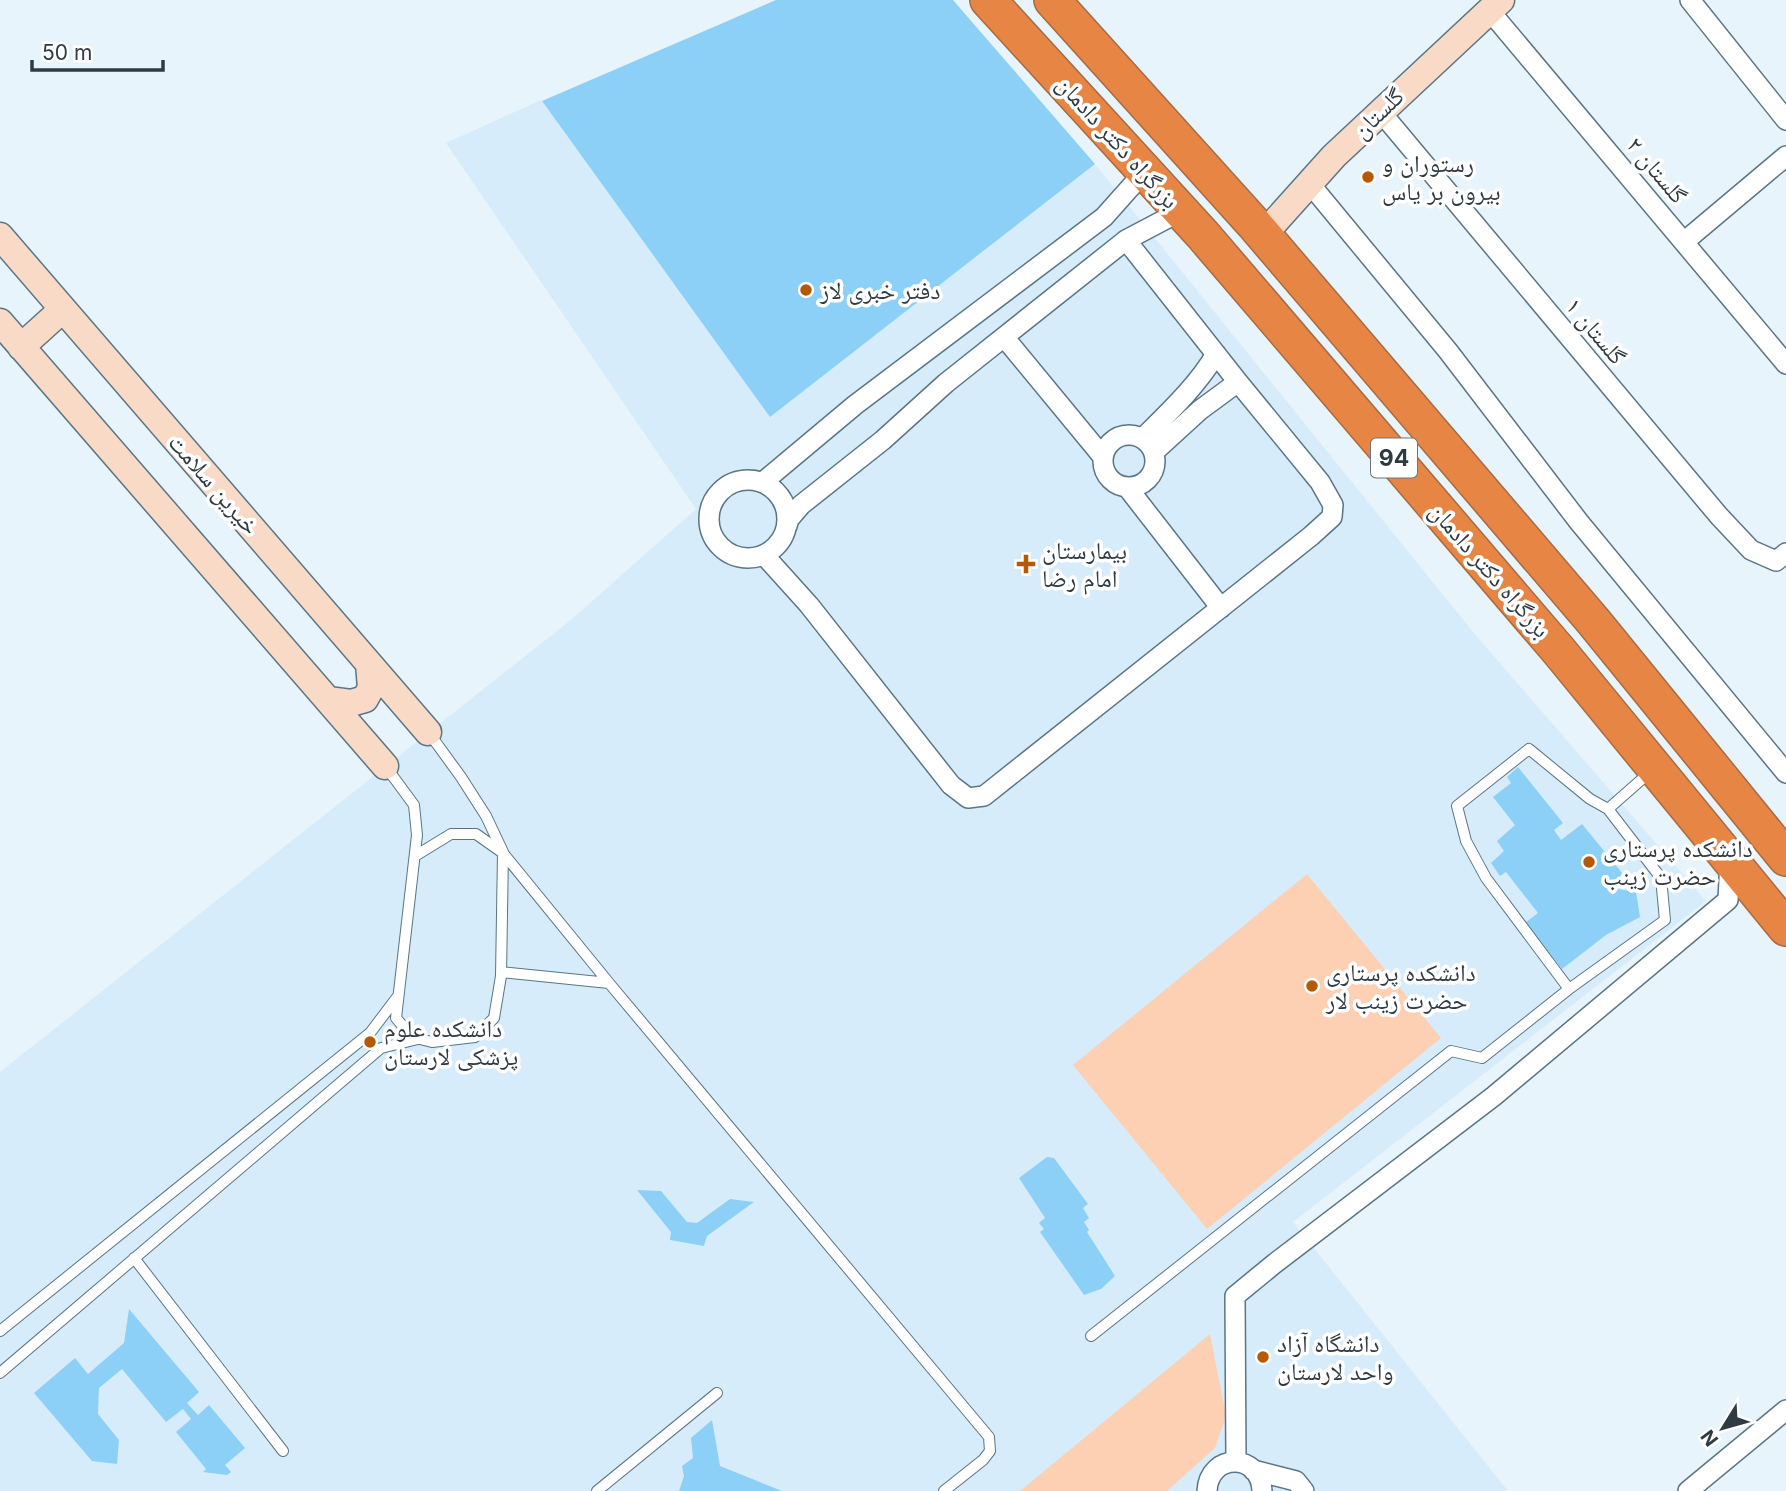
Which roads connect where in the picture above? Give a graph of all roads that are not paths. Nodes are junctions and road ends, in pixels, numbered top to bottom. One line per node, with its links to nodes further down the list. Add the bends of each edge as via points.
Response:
1 (988, 0): 8 (highway, بزرگراه دکتر دادمان / 94)
2 (1052, 0): 11 (highway, بزرگراه دکتر دادمان / 94)
3 (1690, 0): 6 (street)
4 (1495, 5): 5 (street, گلستان); 14 (street, گلستان ۲)
5 (1381, 111): 9 (street, گلستان); 28 (street, گلستان ۱, via 1719,516 1751,550 1776,561)
6 (1786, 120)
7 (1786, 156): 14 (street)
8 (1145, 171): 10 (highway, بزرگراه دکتر دادمان / 94); 24 (street, via 1104,216 855,405)
9 (1310, 184): 11 (street, گلستان); 37 (street)
10 (1181, 211): 13 (street); 31 (highway, بزرگراه دکتر دادمان / 94)
11 (1264, 234): 30 (highway, بزرگراه دکتر دادمان / 94)
12 (0, 236): 15 (street, خیرین سلامت)
13 (1126, 240): 17 (street); 19 (street)
14 (1685, 241): 20 (street, گلستان ۲)
15 (63, 309): 18 (street); 32 (street, خیرین سلامت)
16 (0, 322): 18 (street)
17 (1004, 337): 23 (street); 26 (street, via 801,505)
18 (21, 347): 33 (street)
19 (1216, 354): 21 (street); 22 (street)
20 (1786, 364)
21 (1238, 382): 22 (street); 29 (street, via 1320,482 1333,505 1332,517)
22 (1148, 445): 23 (street, via 1135,435 1118,437); 25 (street, via 1155,470 1144,484)
23 (1103, 457): 25 (street, via 1111,480)
24 (763, 482): 26 (street, via 783,500); 27 (street, via 750,479 725,486 710,508 709,521 718,544 728,552 740,557)
25 (1127, 487): 29 (street)
26 (787, 526): 27 (street, via 783,538)
27 (764, 555): 29 (street, via 951,785 968,799 984,796)
28 (1785, 555)
29 (1221, 608)
30 (1594, 622): 31 (highway); 41 (highway, بزرگراه دکتر دادمان / 94)
31 (1559, 651): 36 (highway, بزرگراه دکتر دادمان / 94)
32 (369, 664): 33 (street, via 371,688 365,699 351,703); 34 (street, خیرین سلامت)
33 (328, 700): 35 (street)
34 (428, 732): 39 (lane, via 486,816)
35 (385, 766): 40 (lane, via 414,805)
36 (1655, 768): 38 (lane); 42 (highway, بزرگراه دکتر دادمان / 94)
37 (1786, 773)
38 (1608, 809): 46 (lane, via 1661,878 1665,920); 46 (lane, via 1529,749 1457,806 1466,841 1486,878)
39 (503, 853): 40 (lane, via 476,834 451,834); 44 (lane); 45 (lane)
40 (415, 856): 47 (lane)
41 (1786, 858)
42 (1730, 859): 43 (highway, بزرگراه دکتر دادمان / 94); 56 (street, via 1728,900 1494,1096 1235,1296)
43 (1786, 928)
44 (501, 972): 45 (lane); 48 (lane, via 494,1018 475,1037)
45 (609, 983): 58 (lane, via 989,1437 990,1451 983,1460)
46 (1569, 989): 51 (lane, via 1482,1058 1451,1051)
47 (399, 996): 48 (lane, via 396,1017 412,1037); 50 (lane, via 370,1033)
48 (420, 1039): 49 (lane, via 381,1048)
49 (134, 1258): 52 (lane); 55 (lane)
50 (0, 1331)
51 (1091, 1336)
52 (0, 1373)
53 (717, 1393): 57 (lane)
54 (1786, 1410): 62 (street)
55 (283, 1451)
56 (1245, 1466): 59 (street, via 1228,1462 1213,1472); 60 (street, via 1259,1477); 61 (street, via 1296,1480)
57 (597, 1491)
58 (944, 1491)
59 (1207, 1491)
60 (1262, 1491)
61 (1304, 1491)
62 (1688, 1491)

